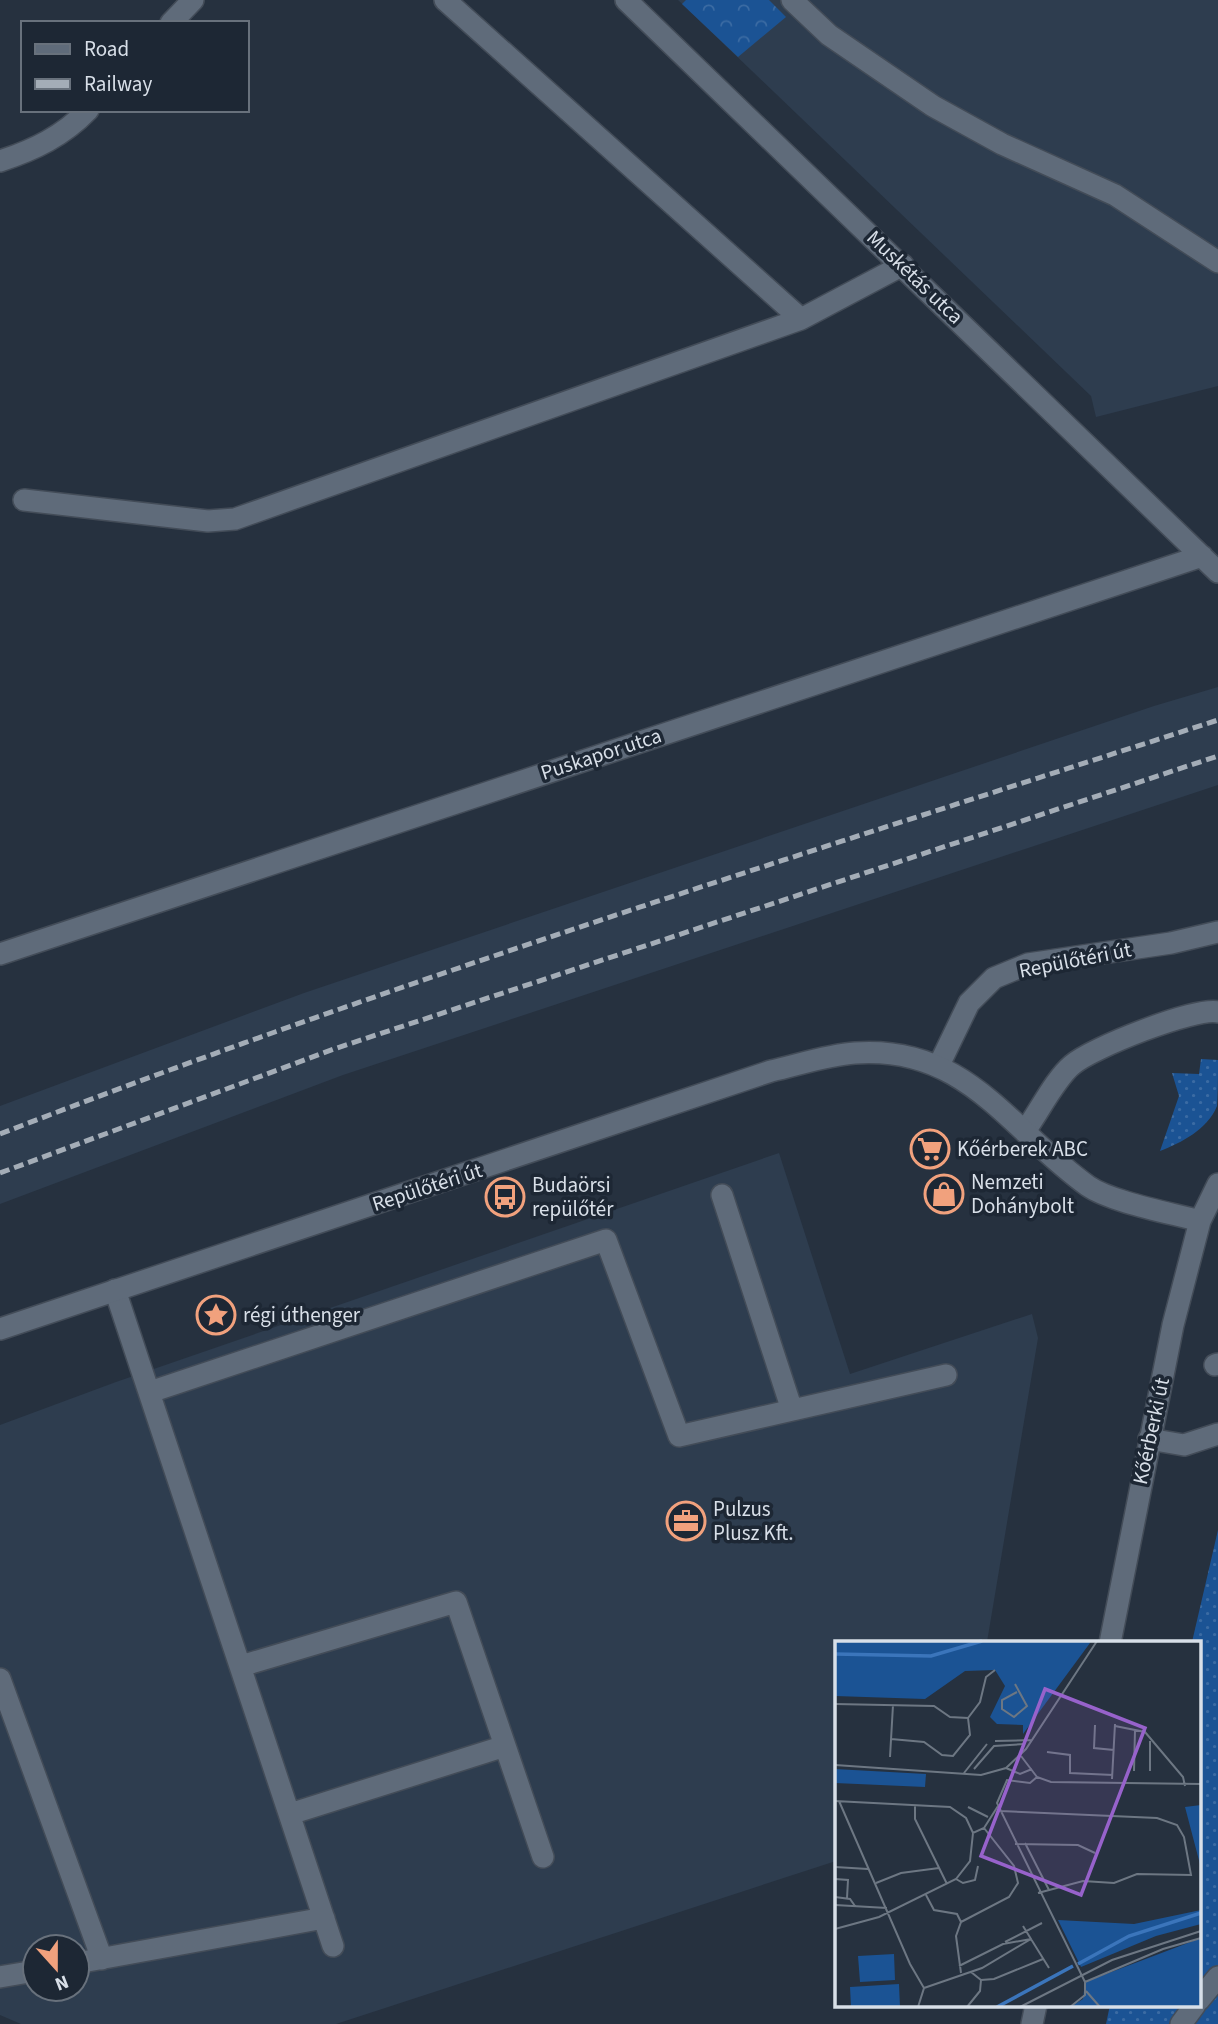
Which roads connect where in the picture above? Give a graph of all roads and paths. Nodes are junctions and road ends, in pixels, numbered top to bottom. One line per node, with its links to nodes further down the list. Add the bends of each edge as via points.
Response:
1 (193, 0): 5 (street)
2 (445, 0): 10 (street)
3 (626, 0): 9 (street, Muskétás utca)
4 (792, 0): 8 (street, via 840,43 933,106 1002,144 1115,195)
5 (173, 21)
6 (86, 112): 7 (street, via 72,127 33,150)
7 (0, 161)
8 (1218, 262)
9 (903, 265): 10 (street); 12 (street, Muskétás utca)
10 (801, 319): 11 (street, via 235,519 208,521)
11 (24, 500)
12 (1202, 556): 13 (street); 15 (street, Puskapor utca)
13 (1218, 572)
14 (1218, 932): 17 (street, Repülőtéri út, via 1028,964 994,978 969,1003)
15 (0, 954)
16 (1218, 1012): 18 (street, via 1157,1025 1083,1056 1069,1067)
17 (939, 1065): 18 (street, Repülőtéri út, via 975,1087); 22 (street, Repülőtéri út, via 898,1055 854,1053 771,1071)
18 (1025, 1131): 21 (street, Repülőtéri út, via 1096,1190)
19 (1218, 1184): 21 (street)
20 (722, 1195): 26 (street)
21 (1200, 1221): 28 (street, Kőérberki út)
22 (115, 1290): 23 (street, Repülőtéri út); 25 (street)
23 (0, 1329)
24 (946, 1375): 26 (street)
25 (150, 1392): 26 (street, via 606,1240 679,1436); 30 (street)
26 (792, 1410)
27 (1218, 1434): 28 (street, via 1184,1444)
28 (1149, 1438): 29 (street, Kőérberki út)
29 (1110, 1641)
30 (241, 1666): 32 (street, via 456,1602); 33 (street)
31 (0, 1679): 37 (street)
32 (505, 1746): 33 (street); 34 (street)
33 (290, 1814): 35 (street)
34 (543, 1857)
35 (324, 1918): 36 (street); 37 (street)
36 (333, 1946)
37 (102, 1959): 38 (street)
38 (91, 1961)
39 (21, 1973): 40 (street)
40 (0, 1977)
41 (1218, 1978): 42 (street)
42 (1200, 1999)
43 (1036, 2007): 45 (street)
44 (1194, 2007): 46 (street)
45 (1032, 2024)
46 (1181, 2024)

